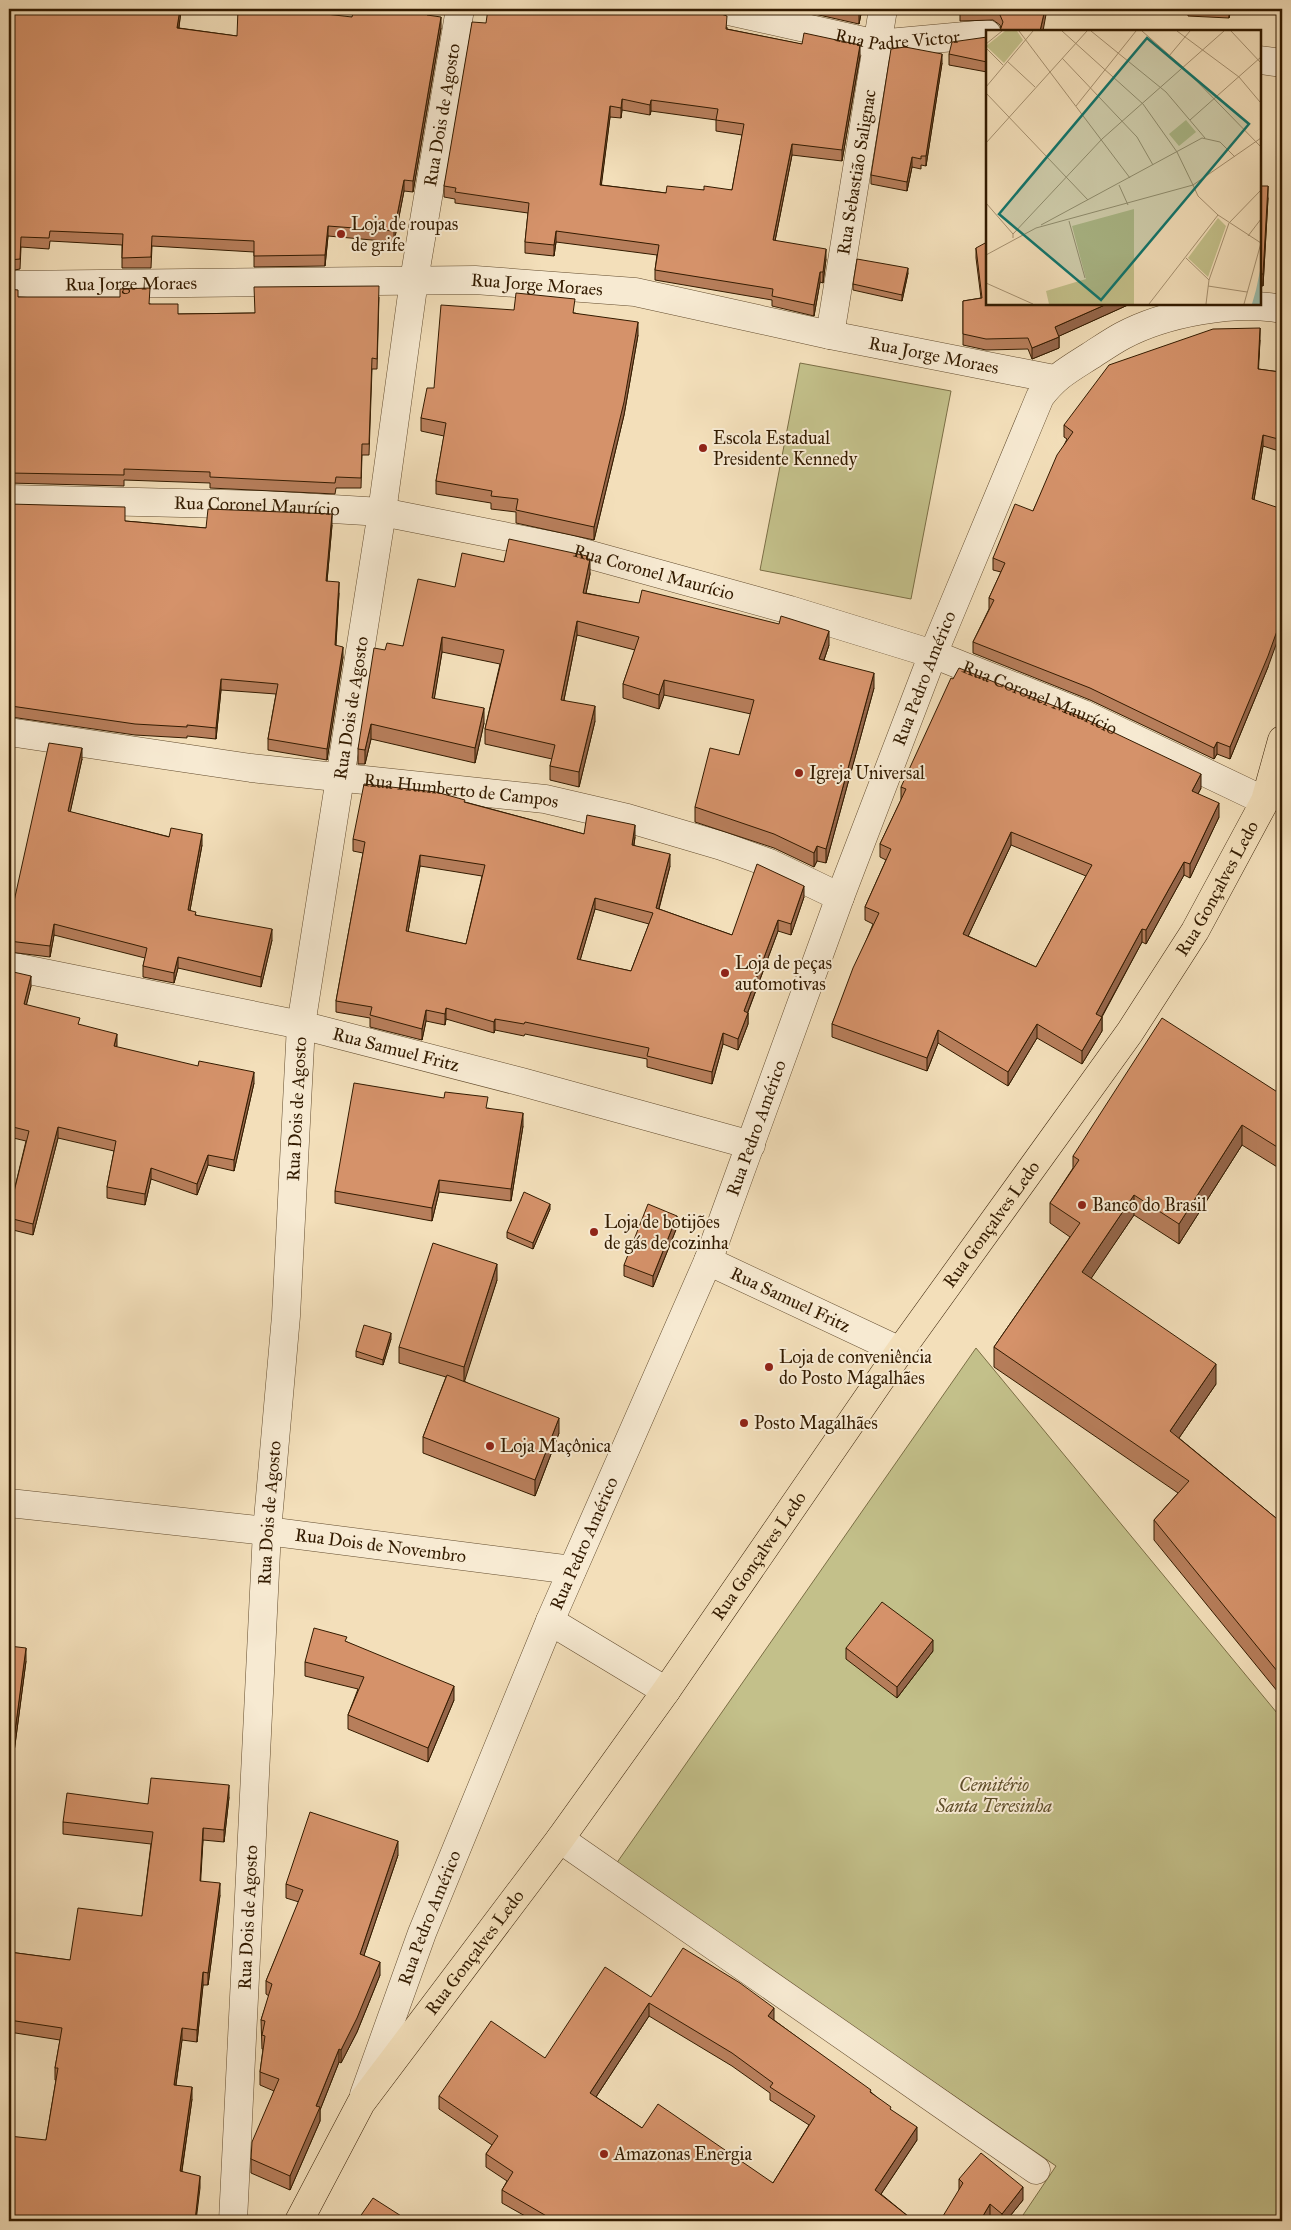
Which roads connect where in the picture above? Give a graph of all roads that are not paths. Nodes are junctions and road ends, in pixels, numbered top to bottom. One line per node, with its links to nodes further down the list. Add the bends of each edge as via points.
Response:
1 (460, 9): 8 (street, Rua Dois de Agosto)
2 (720, 9): 5 (street, Rua Padre Victor)
3 (883, 9): 5 (street, Rua Sebastião Salignac)
4 (986, 34): 5 (street, Rua Padre Victor)
5 (877, 44): 11 (street, Rua Sebastião Salignac)
6 (1261, 60): 7 (street)
7 (1282, 63)
8 (414, 280): 9 (street, Rua Jorge Moraes); 11 (street, Rua Jorge Moraes, via 474,280 635,292); 14 (street, Rua Dois de Agosto)
9 (9, 285)
10 (1282, 309): 12 (street, Rua Pedro Américo, via 1262,305 1221,308 1158,322 1123,335)
11 (830, 335): 12 (street, Rua Jorge Moraes)
12 (1054, 379): 15 (street, Rua Pedro Américo, via 1040,396 1026,427)
13 (9, 499): 14 (street, Rua Coronel Maurício, via 266,505)
14 (382, 512): 15 (street, Rua Coronel Maurício, via 569,549 790,610); 18 (street, Rua Dois de Agosto)
15 (933, 654): 19 (street, Rua Coronel Maurício, via 1083,714); 20 (street, Rua Pedro Américo)
16 (9, 732): 18 (street, Rua Humberto de Campos)
17 (1282, 740): 19 (main road, Rua Gonçalves Ledo)
18 (339, 779): 20 (street, Rua Humberto de Campos, via 545,799 627,818 770,863); 22 (street, Rua Dois de Agosto)
19 (1274, 805): 25 (main road, Rua Gonçalves Ledo, via 1130,1032)
20 (840, 897): 23 (street, Rua Pedro Américo)
21 (9, 966): 22 (street, Rua Samuel Fritz)
22 (301, 1025): 23 (street, Rua Samuel Fritz); 27 (street, Rua Dois de Agosto, via 286,1316)
23 (750, 1145): 24 (street, Rua Pedro Américo)
24 (708, 1261): 25 (street, Rua Samuel Fritz); 28 (street, Rua Pedro Américo)
25 (900, 1351): 30 (main road, Rua Gonçalves Ledo)
26 (9, 1503): 27 (street, Rua Dois de Novembro)
27 (267, 1531): 28 (street, Rua Dois de Novembro); 34 (street, Rua Dois de Agosto)
28 (572, 1570): 29 (street, Rua Pedro Américo)
29 (550, 1621): 30 (street); 32 (street, Rua Pedro Américo, via 422,1933)
30 (666, 1691): 31 (main road, Rua Gonçalves Ledo)
31 (560, 1839): 32 (main road, Rua Gonçalves Ledo); 33 (street)
32 (361, 2103): 35 (main road, Rua Gonçalves Ledo)
33 (1036, 2170)
34 (233, 2221)
35 (299, 2221)

